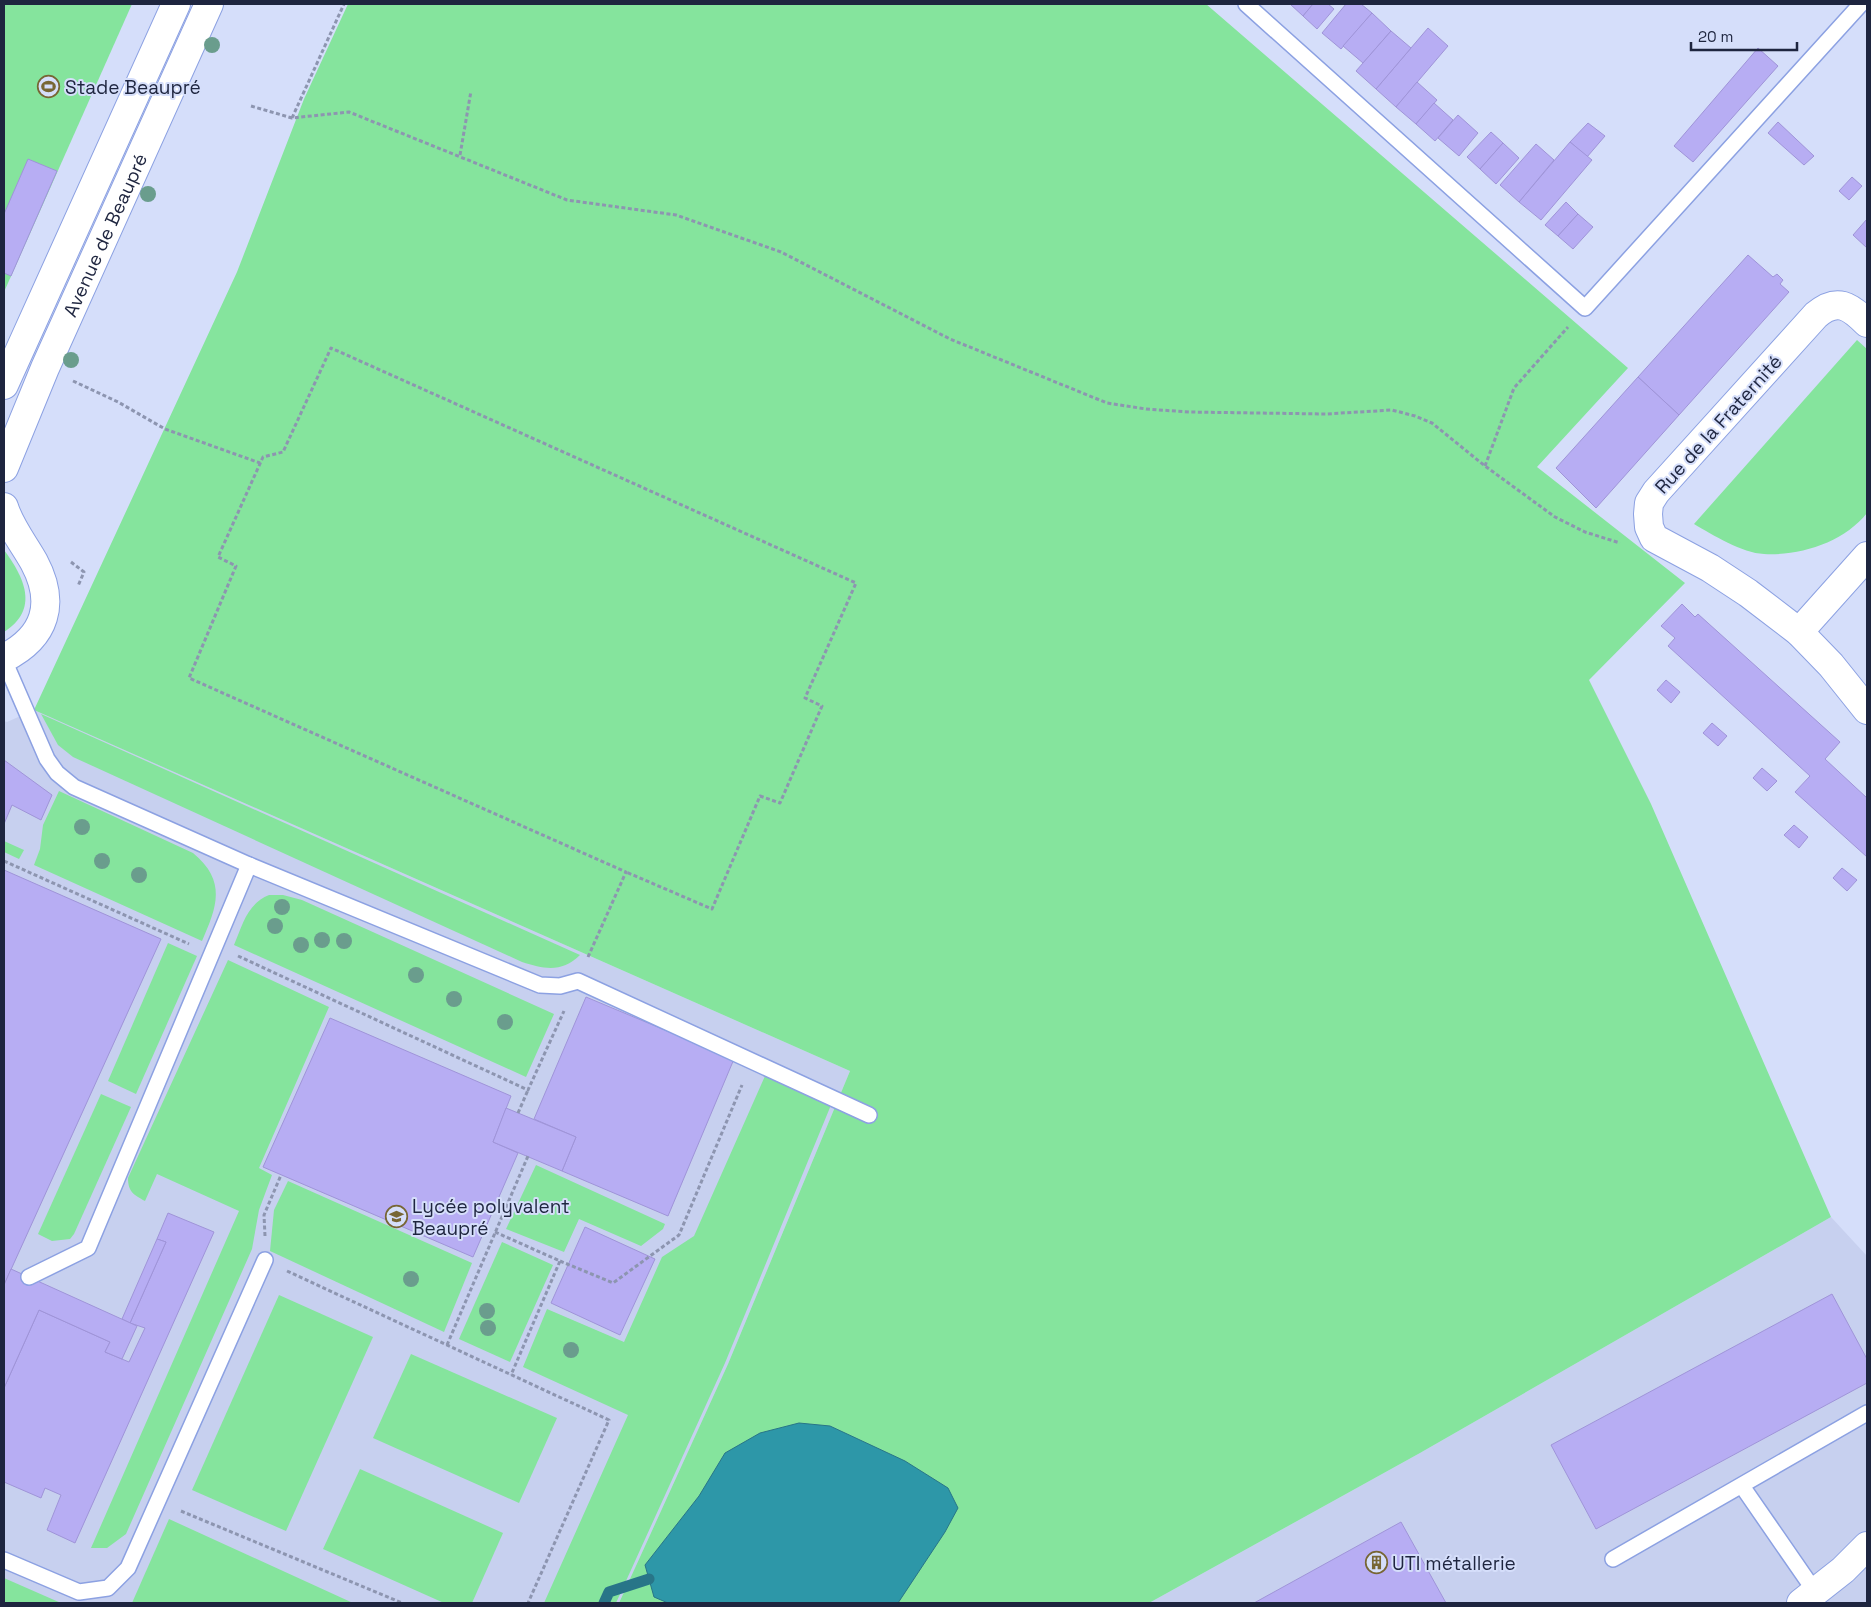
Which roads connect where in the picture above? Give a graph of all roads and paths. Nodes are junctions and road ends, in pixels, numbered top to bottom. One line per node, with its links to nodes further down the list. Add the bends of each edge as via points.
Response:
1 (176, 4): 13 (street, Avenue de Beaupré)
2 (209, 4): 12 (street, Avenue de Beaupré)
3 (344, 4): 8 (path)
4 (1246, 4): 10 (lane)
5 (1861, 4): 10 (lane)
6 (471, 91): 9 (path)
7 (251, 106): 8 (path)
8 (292, 118): 9 (path, via 349,112)
9 (460, 155): 15 (path, via 567,200 676,215 781,252 950,339 1108,403 1189,412 1326,414 1392,410 1432,423)
10 (1585, 308): 15 (path, via 1514,388)
11 (1867, 323): 20 (street, Rue de la Fraternité, via 1844,306 1824,308 1656,492 1650,503 1649,528 1654,538 1718,573)
12 (45, 368): 14 (path, via 118,402 165,429); 16 (street, Avenue de Beaupré)
13 (4, 385)
14 (260, 463): 25 (path, via 218,557 236,566 189,678); 25 (path, via 263,457 283,452 331,348 856,583 805,698 822,706 780,803 760,796 712,909)
15 (1485, 466): 18 (path, via 1555,517 1612,543)
16 (4, 468)
17 (4, 507): 21 (street, via 42,578 46,605 43,619 29,642)
18 (1622, 544)
19 (1867, 556): 20 (street)
20 (1799, 632): 22 (street, Rue de la Fraternité)
21 (4, 659): 24 (lane, via 47,759 57,773 74,786)
22 (1867, 710)
23 (4, 861): 26 (path, via 197,948)
24 (249, 865): 26 (lane); 27 (lane, via 540,985 560,986)
25 (626, 872): 27 (path)
26 (214, 952): 29 (path, via 232,953); 37 (lane, via 88,1248)
27 (578, 981): 28 (lane); 29 (path)
28 (752, 1061): 31 (lane); 36 (path, via 679,1236 613,1283)
29 (528, 1090): 30 (path)
30 (518, 1113)
31 (869, 1115)
32 (528, 1156): 34 (path)
33 (281, 1175): 35 (path, via 264,1215)
34 (496, 1232): 36 (path); 38 (path)
35 (265, 1260): 38 (path); 42 (lane)
36 (560, 1261): 39 (path)
37 (29, 1277)
38 (447, 1345): 39 (path)
39 (511, 1375): 48 (path, via 609,1420)
40 (1867, 1412): 41 (lane)
41 (1742, 1486): 44 (lane); 46 (lane)
42 (158, 1501): 45 (lane, via 128,1568 108,1588 79,1592); 47 (path)
43 (1867, 1546): 46 (street)
44 (1613, 1559)
45 (4, 1560)
46 (1809, 1598)
47 (402, 1603)
48 (528, 1603)

